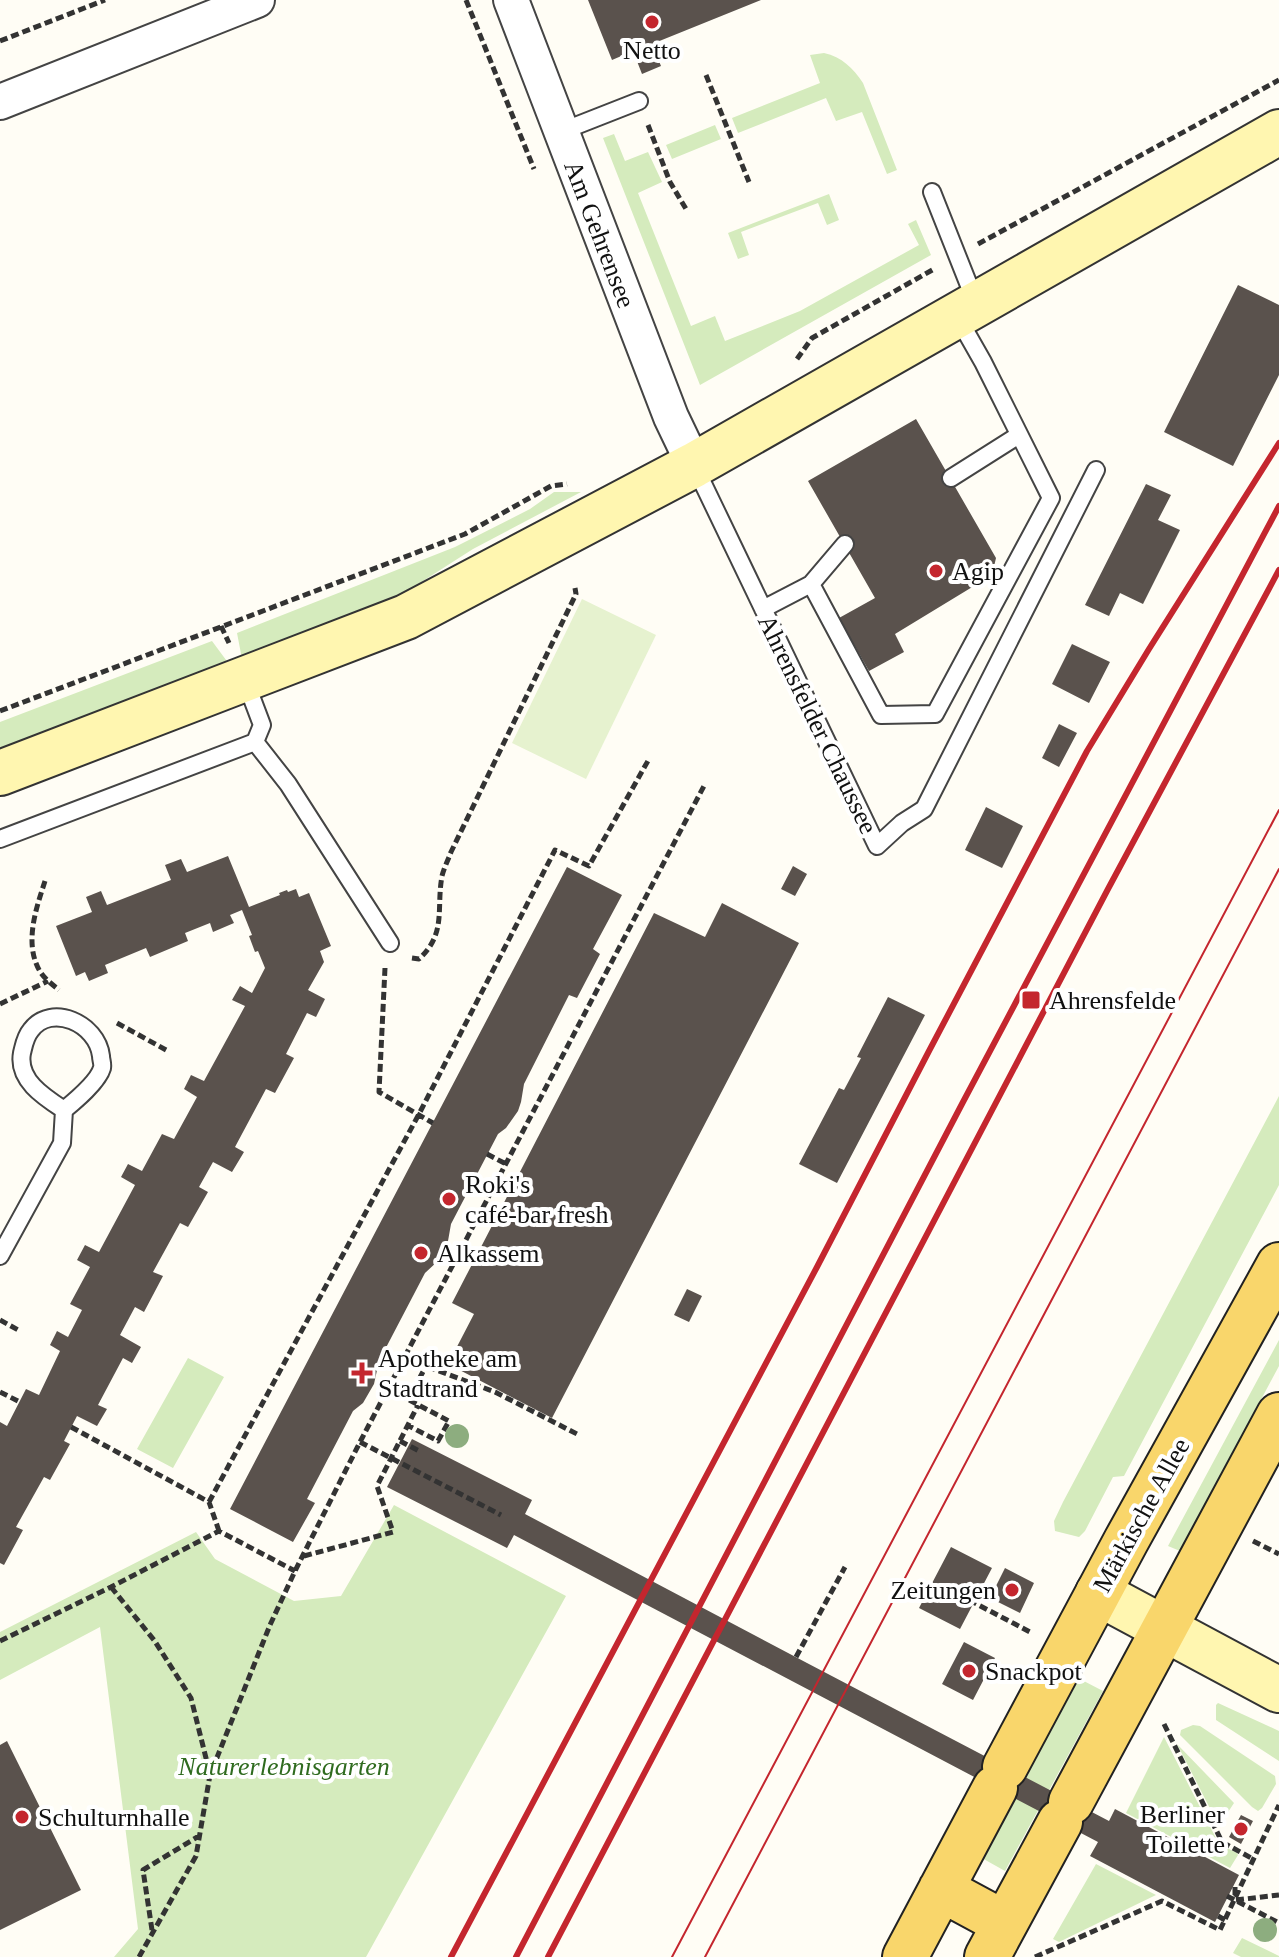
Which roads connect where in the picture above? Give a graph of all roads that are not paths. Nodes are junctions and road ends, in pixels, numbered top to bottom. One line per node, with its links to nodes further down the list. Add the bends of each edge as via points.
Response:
1 (257, 0): 4 (street)
2 (511, 0): 5 (street, Am Gehrensee)
3 (639, 101): 5 (lane)
4 (0, 102)
5 (560, 132): 10 (street, Am Gehrensee)
6 (1279, 132): 8 (main road)
7 (932, 192): 8 (lane, via 958,255)
8 (967, 310): 9 (lane, via 983,362); 10 (main road)
9 (1019, 435): 12 (lane); 14 (lane, via 1051,498 935,714 881,715)
10 (694, 465): 15 (lane, Ahrensfelder Chaussee); 16 (main road, via 406,617)
11 (1096, 470): 15 (lane, Ahrensfelder Chaussee, via 924,809 877,846)
12 (951, 478)
13 (845, 544): 14 (lane)
14 (811, 584): 15 (lane)
15 (763, 609)
16 (245, 679): 17 (lane, via 262,725); 18 (main road)
17 (255, 742): 19 (lane); 20 (lane)
18 (0, 773)
19 (0, 839)
20 (390, 943)
21 (64, 1110): 21 (lane, via 102,1069 99,1045 73,1020 44,1020 25,1040 21,1061 28,1081); 22 (lane, via 62,1143)
22 (0, 1256)
23 (1279, 1265): 25 (main road, Märkische Allee)
24 (1279, 1415): 26 (main road)
25 (1098, 1593): 26 (main road); 28 (main road, Märkische Allee)
26 (1164, 1630): 27 (main road); 29 (main road)
27 (1279, 1690)
28 (941, 1889): 29 (main road); 30 (main road, Märkische Allee)
29 (995, 1940)
30 (905, 1957)

